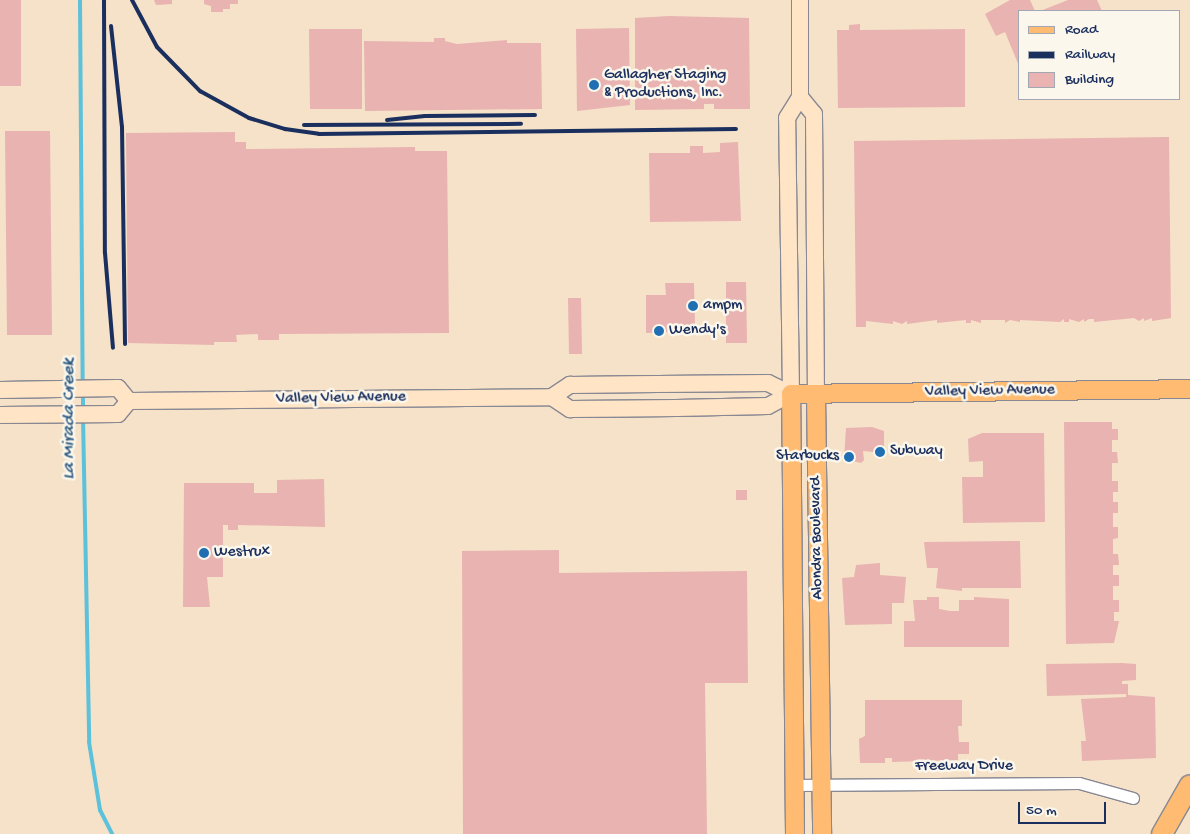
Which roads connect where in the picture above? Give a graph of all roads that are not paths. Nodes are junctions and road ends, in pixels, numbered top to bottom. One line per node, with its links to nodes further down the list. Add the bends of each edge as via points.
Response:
1 (800, 0): 2 (main road)
2 (800, 97): 5 (main road, Alondra Boulevard, via 787,118); 6 (main road, Alondra Boulevard, via 814,114)
3 (1190, 389): 6 (main road, Valley View Avenue)
4 (0, 390): 8 (main road, via 118,388)
5 (791, 394): 6 (main road, Valley View Avenue); 7 (main road, Valley View Avenue, via 768,406 667,408 570,408); 7 (main road, Valley View Avenue, via 768,383 570,385); 11 (main road, Alondra Boulevard)
6 (816, 394): 10 (main road, Alondra Boulevard)
7 (552, 397): 8 (main road, Valley View Avenue)
8 (130, 401): 9 (main road, via 118,414)
9 (0, 415)
10 (820, 784): 11 (street, Freeway Drive); 13 (street, Freeway Drive, via 1079,783); 15 (main road, Alondra Boulevard)
11 (794, 785): 14 (main road, Alondra Boulevard)
12 (1190, 785): 16 (highway)
13 (1133, 798)
14 (795, 834)
15 (822, 834)
16 (1162, 834)

